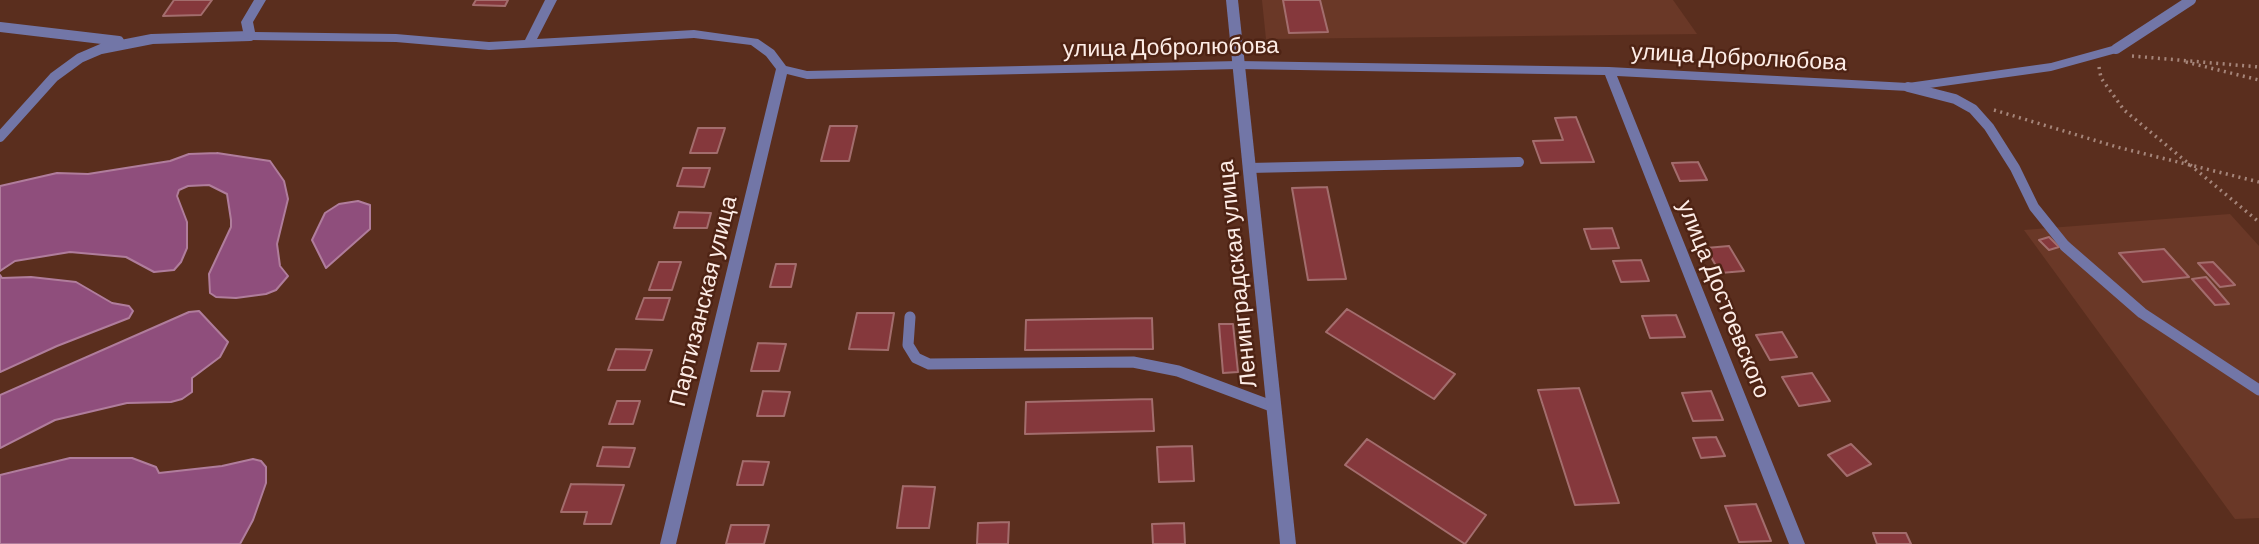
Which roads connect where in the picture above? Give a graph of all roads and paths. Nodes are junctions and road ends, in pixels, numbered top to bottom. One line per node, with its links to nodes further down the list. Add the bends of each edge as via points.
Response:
1 (260, 0): 6 (street, via 247,22)
2 (551, 0): 8 (street)
3 (1232, 0): 12 (street, Ленинградская улица)
4 (2191, 0): 9 (lane)
5 (0, 27): 7 (lane)
6 (250, 36): 7 (lane); 8 (street, via 396,38 489,46)
7 (126, 41): 19 (lane, via 80,58 54,77)
8 (529, 43): 14 (street, via 694,34 754,42)
9 (2116, 49): 10 (street, улица Добролюбова)
10 (2100, 54): 11 (path); 17 (street, улица Добролюбова, via 2051,67); 21 (path, via 2101,78 2124,110)
11 (2174, 60): 13 (path); 16 (path)
12 (1238, 65): 14 (street, улица Добролюбова, via 807,75); 15 (street, улица Добролюбова); 22 (street, Ленинградская улица)
13 (2259, 67)
14 (782, 69): 28 (street, Партизанская улица)
15 (1609, 71): 17 (street, улица Добролюбова); 30 (street, улица Достоевского)
16 (2259, 80)
17 (1908, 87): 26 (lane, via 1955,99 1973,109 2015,168 2034,207 2080,261 2142,313)
18 (1992, 110): 21 (path)
19 (0, 137)
20 (1519, 162): 22 (lane)
21 (2191, 165): 23 (path); 24 (path)
22 (1249, 167): 27 (street, Ленинградская улица)
23 (2259, 183)
24 (2259, 222)
25 (910, 317): 27 (lane, via 908,345 916,359 929,364 1133,362 1178,371)
26 (2259, 390)
27 (1274, 407): 29 (street, Ленинградская улица)
28 (668, 544)
29 (1289, 544)
30 (1797, 544)

